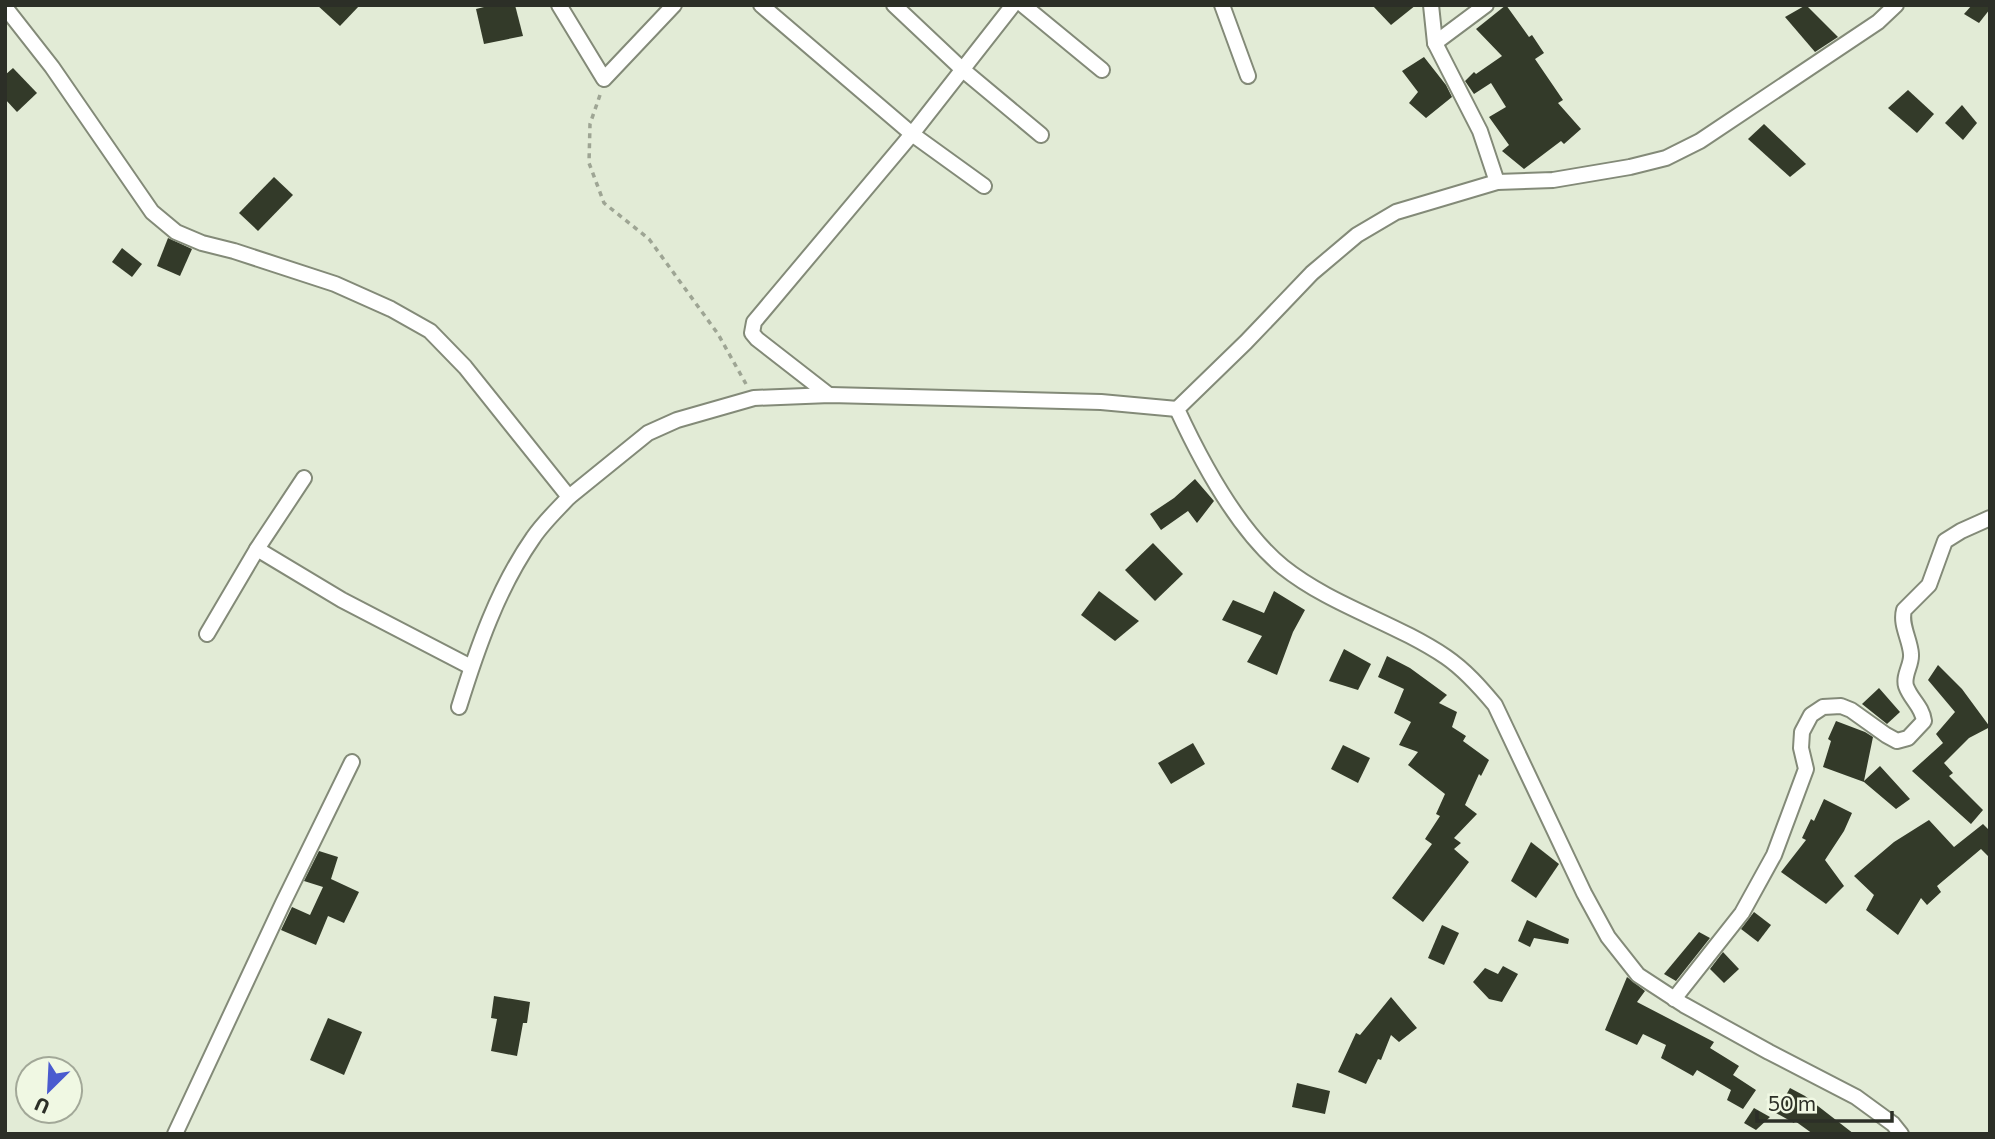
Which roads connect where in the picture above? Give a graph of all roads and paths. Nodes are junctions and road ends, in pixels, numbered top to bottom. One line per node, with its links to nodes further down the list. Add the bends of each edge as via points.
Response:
1 (559, 5): 16 (street)
2 (674, 5): 16 (street)
3 (761, 5): 17 (street)
4 (894, 5): 13 (street)
5 (1013, 5): 13 (street)
6 (1023, 5): 14 (street)
7 (1222, 5): 15 (street)
8 (1432, 5): 12 (street)
9 (1486, 5): 12 (street)
10 (1896, 5): 19 (street, via 1878,22 1700,141 1665,158 1552,180)
11 (5, 7): 25 (street, via 152,212 176,232 335,284 430,331 465,367)
12 (1435, 43): 19 (street, via 1480,131)
13 (963, 70): 17 (street); 18 (street)
14 (1102, 70)
15 (1248, 76)
16 (604, 79): 22 (path, via 590,124 589,163 604,203 649,239 718,334)
17 (912, 134): 20 (street); 21 (street, via 754,322 752,333 757,340)
18 (1041, 135)
19 (1497, 182): 23 (street, via 1396,212 1357,235 1312,273)
20 (984, 186)
21 (830, 395): 22 (street); 23 (street, via 1101,402)
22 (754, 398): 25 (street, via 649,433)
23 (1177, 410): 32 (street, via 1244,527 1283,566 1336,600 1446,657 1495,705 1608,937 1638,975)
24 (304, 478): 27 (street)
25 (569, 497): 29 (street, via 533,537 500,595)
26 (1990, 518): 32 (street, via 1945,541 1929,585 1904,610 1912,657 1906,687 1924,720 1908,738 1897,741 1841,706 1823,707 1811,715 1802,732 1805,769 1774,855 1742,913)
27 (257, 549): 28 (street); 29 (street, via 342,600)
28 (207, 634)
29 (471, 667): 30 (street)
30 (459, 707)
31 (352, 762): 33 (street)
32 (1674, 999): 34 (street, via 1856,1097)
33 (175, 1134)
34 (1900, 1134)

